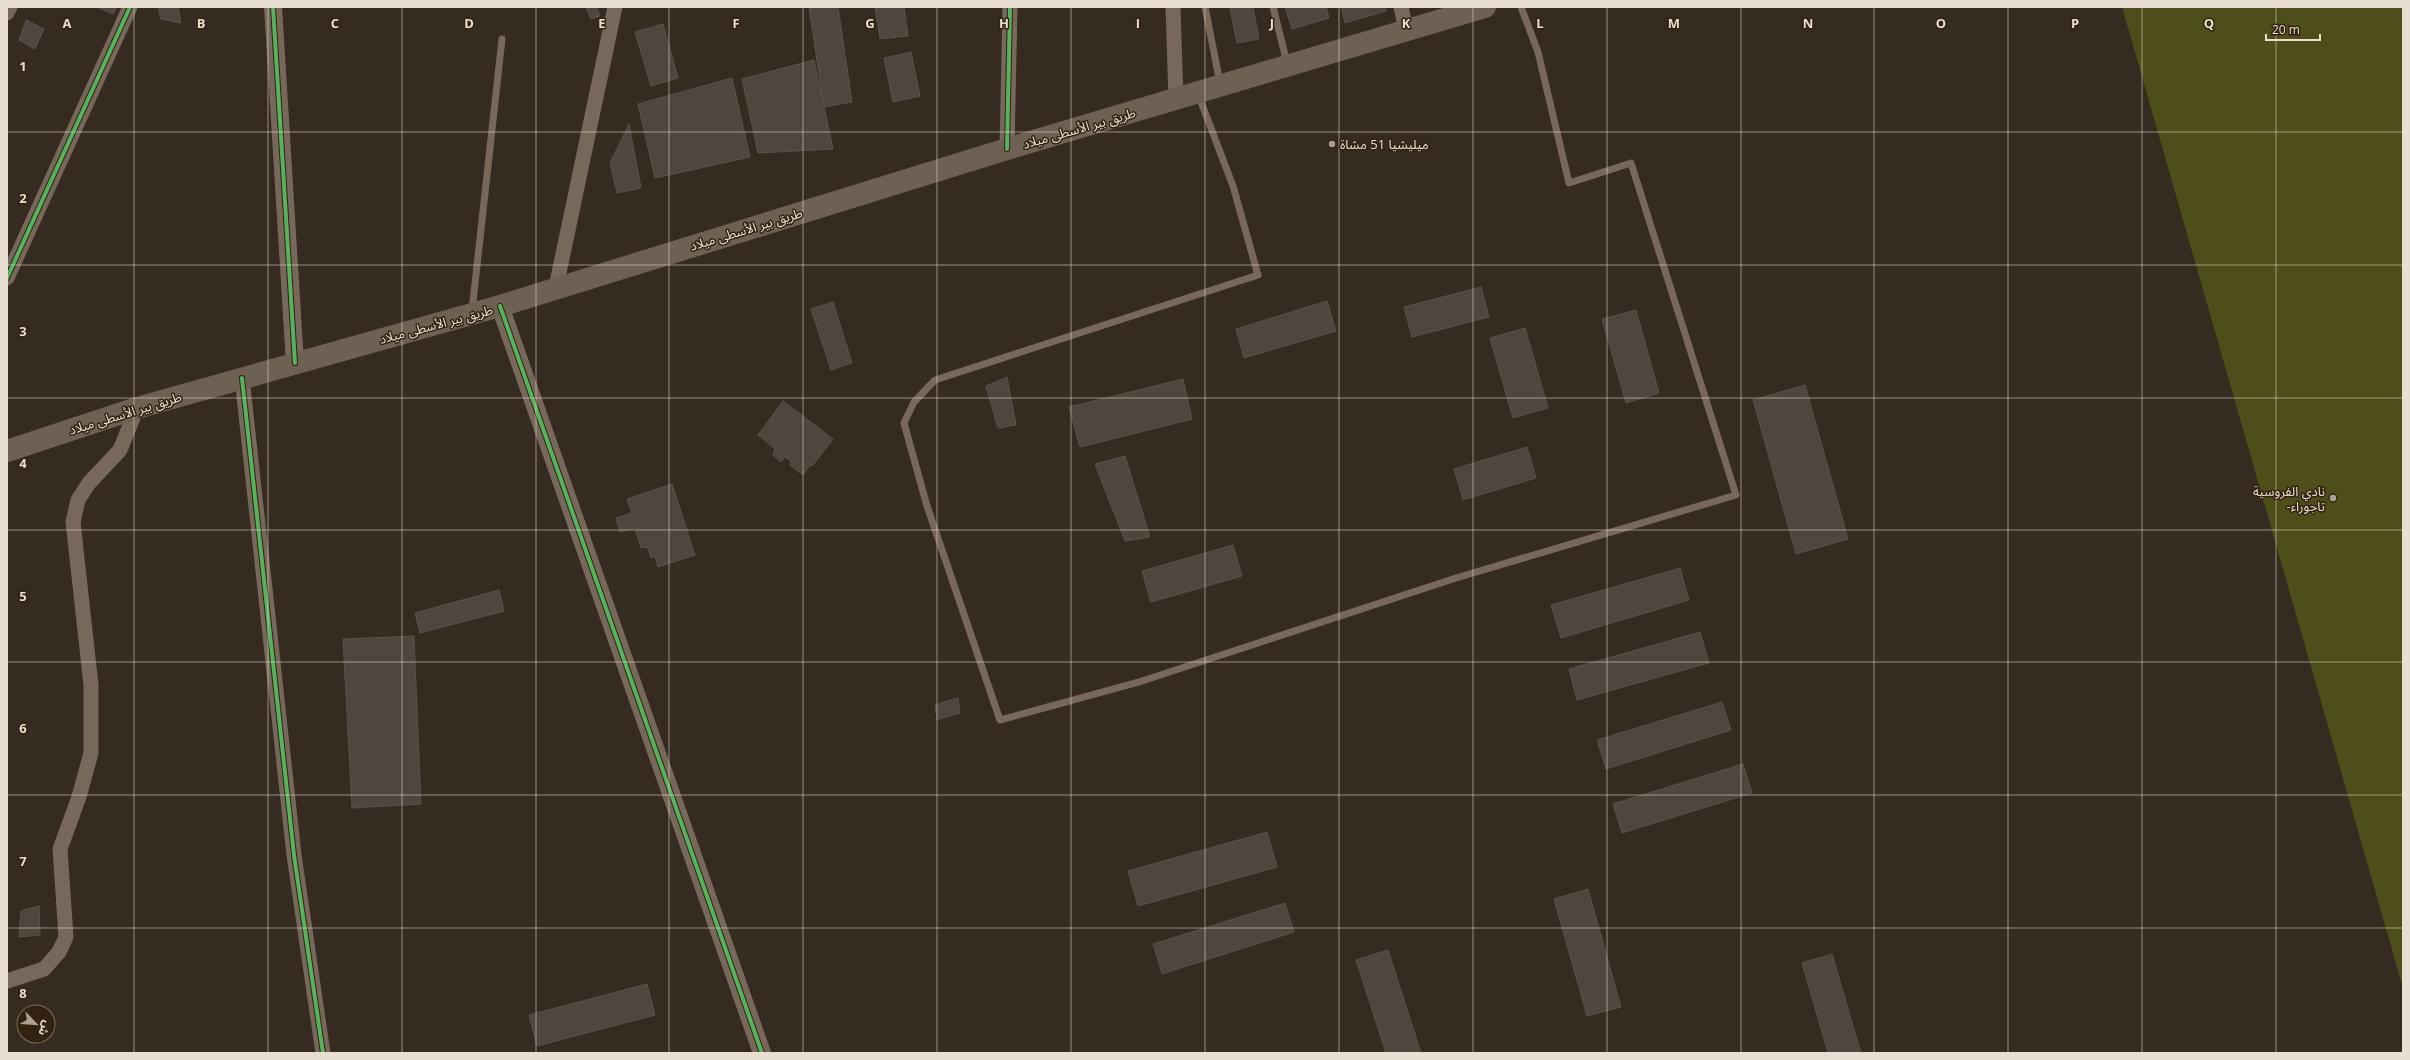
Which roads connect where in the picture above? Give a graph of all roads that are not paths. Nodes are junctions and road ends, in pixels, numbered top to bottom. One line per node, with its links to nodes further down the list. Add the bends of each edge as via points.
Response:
1 (10, 7): 12 (street)
2 (130, 7): 20 (street)
3 (273, 7): 24 (street)
4 (615, 7): 21 (street)
5 (1010, 7): 19 (street)
6 (1173, 7): 18 (street)
7 (1205, 7): 16 (lane)
8 (1273, 7): 15 (lane)
9 (1401, 7): 13 (street)
10 (1485, 7): 13 (main road, طريق بير الأسطى ميلاد)
11 (1521, 7): 17 (lane, via 1538,52 1569,183 1631,163 1736,495 1456,578 1142,681 1000,720 927,506 904,423 914,402 935,380 1258,275 1233,186)
12 (7, 13)
13 (1406, 30): 15 (main road, طريق بير الأسطى ميلاد)
14 (502, 39): 23 (lane)
15 (1287, 65): 16 (main road, طريق بير الأسطى ميلاد)
16 (1221, 86): 17 (main road, طريق بير الأسطى ميلاد)
17 (1197, 94): 18 (main road, طريق بير الأسطى ميلاد)
18 (1176, 100): 19 (main road, طريق بير الأسطى ميلاد)
19 (1006, 149): 21 (main road, طريق بير الأسطى ميلاد)
20 (7, 278)
21 (556, 287): 22 (main road, طريق بير الأسطى ميلاد)
22 (500, 306): 23 (main road, طريق بير الأسطى ميلاد); 30 (street)
23 (472, 313): 24 (main road, طريق بير الأسطى ميلاد)
24 (295, 363): 25 (main road, طريق بير الأسطى ميلاد)
25 (242, 378): 26 (main road, طريق بير الأسطى ميلاد); 29 (street, via 294,855)
26 (137, 408): 27 (main road, طريق بير الأسطى ميلاد); 28 (street, via 120,450 89,483 78,500 74,522 91,685 91,753 79,797 60,849 66,937 59,952 44,969)
27 (7, 451)
28 (7, 982)
29 (323, 1053)
30 (762, 1053)

